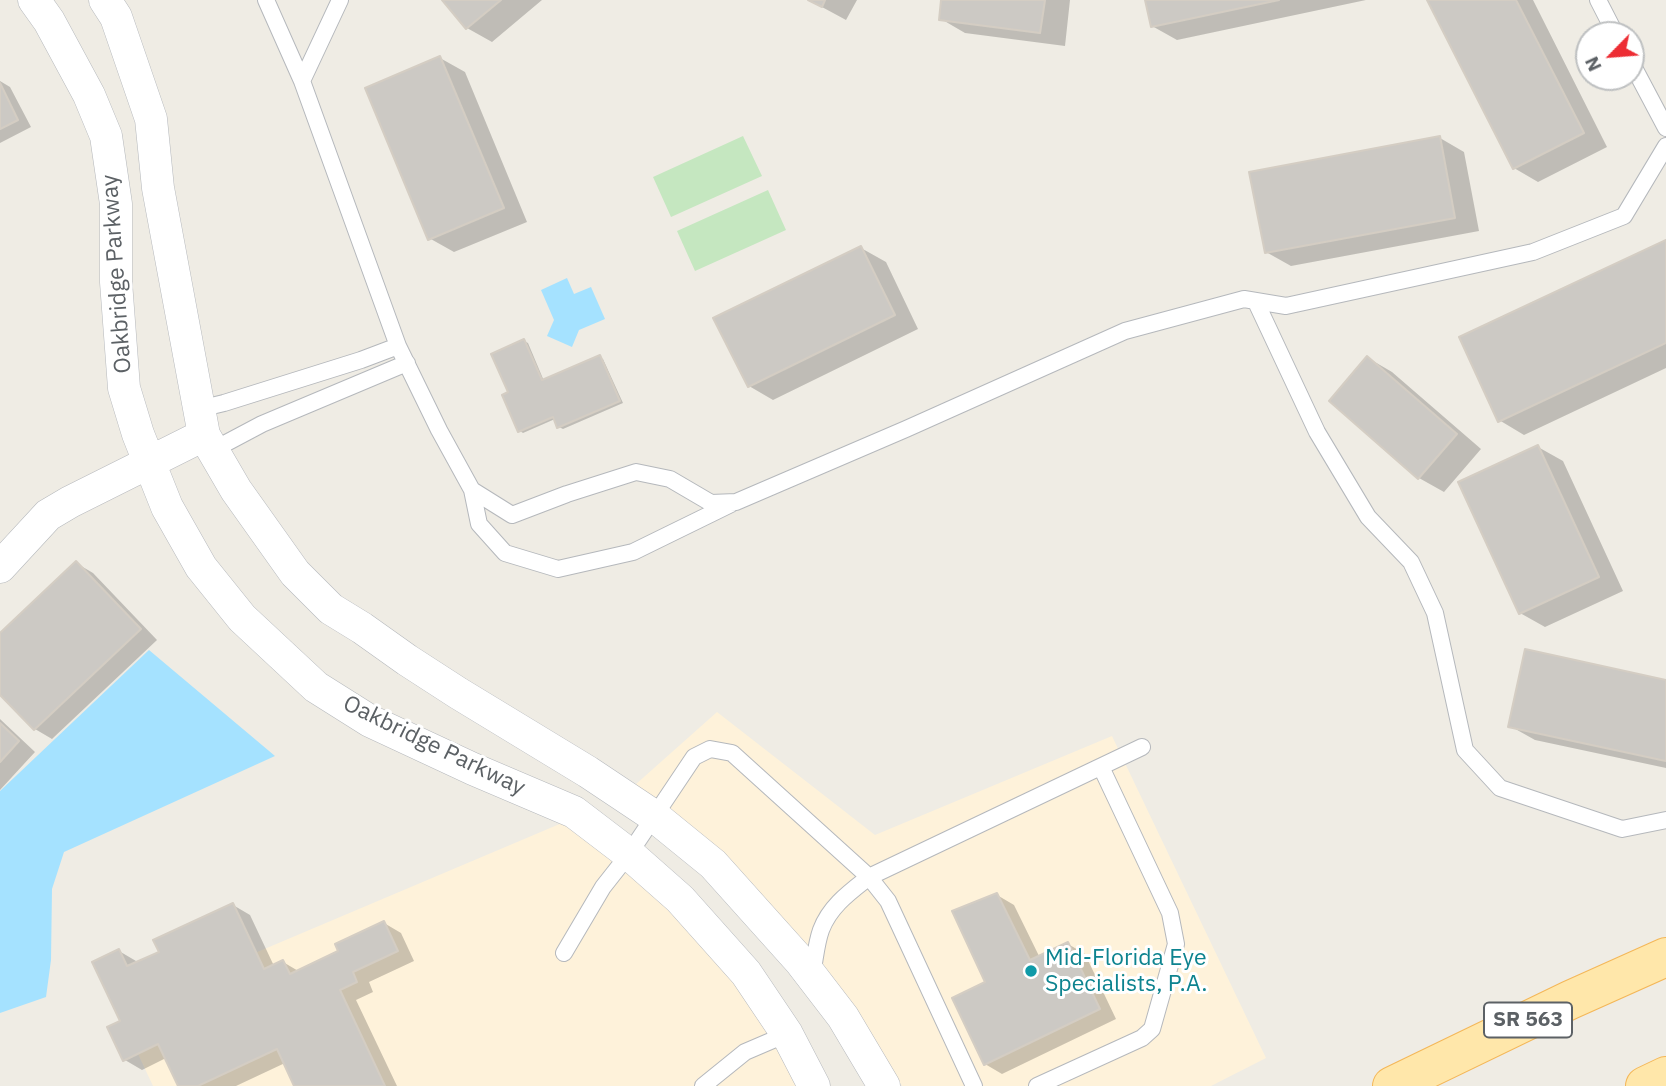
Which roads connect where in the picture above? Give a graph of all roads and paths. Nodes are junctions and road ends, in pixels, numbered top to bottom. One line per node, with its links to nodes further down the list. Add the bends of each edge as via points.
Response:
1 (34, 0): 15 (street, Oakbridge Parkway, via 50,21 106,136 116,204 124,388)
2 (105, 0): 14 (street, Oakbridge Parkway, via 116,18 151,119 158,188)
3 (266, 0): 7 (lane)
4 (340, 0): 7 (lane)
5 (1598, 0): 6 (lane)
6 (1609, 21)
7 (302, 80): 12 (lane)
8 (1645, 88): 9 (lane)
9 (1666, 128)
10 (1666, 146): 11 (lane, via 1623,216 1533,252 1286,306)
11 (1256, 302): 17 (lane, via 1244,299 1125,331); 22 (lane, via 1317,432 1368,517 1411,562 1435,613 1465,750 1500,788 1622,829)
12 (398, 346): 13 (lane); 14 (lane, via 233,400)
13 (407, 363): 14 (lane, via 262,424); 16 (lane)
14 (205, 431): 15 (street); 21 (street, Oakbridge Parkway, via 236,491 295,573 331,609)
15 (149, 463): 18 (street, via 48,515); 23 (street, Oakbridge Parkway, via 201,568 242,618 316,687 370,721 574,812)
16 (472, 490): 17 (lane, via 512,515 636,472 670,480 710,503); 17 (lane, via 479,524 505,553 558,569 633,552)
17 (736, 502)
18 (0, 567)
19 (1142, 747): 20 (lane)
20 (1101, 767): 24 (lane); 34 (lane, via 1170,914 1176,944 1152,1029 1142,1038)
21 (654, 816): 23 (lane); 24 (lane, via 694,757 710,749 732,753); 27 (street, Oakbridge Parkway, via 713,864)
22 (1666, 820)
23 (629, 854): 25 (lane, via 603,887); 28 (street, Oakbridge Parkway, via 680,899 746,973)
24 (869, 877): 27 (lane, via 827,916); 33 (lane, via 888,901)
25 (564, 953)
26 (1666, 957): 35 (main road, SR 563)
27 (811, 976): 32 (street, Oakbridge Parkway, via 843,1017)
28 (787, 1034): 30 (lane, via 745,1052); 31 (street, Oakbridge Parkway)
29 (1666, 1076): 36 (main road)
30 (703, 1086)
31 (814, 1086)
32 (884, 1086)
33 (974, 1086)
34 (1037, 1086)
35 (1392, 1086)
36 (1645, 1086)

